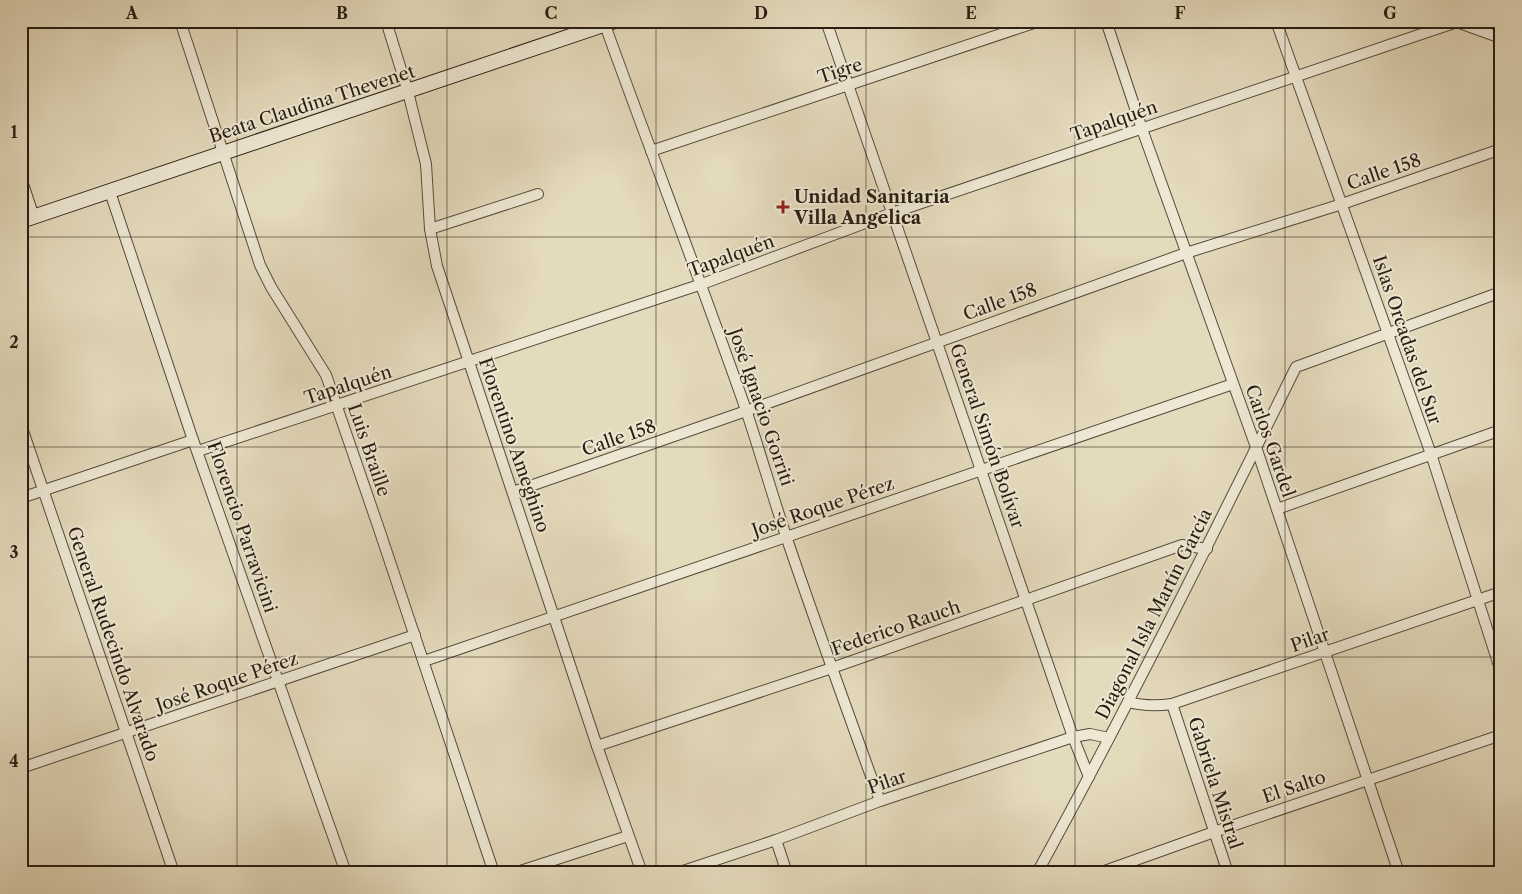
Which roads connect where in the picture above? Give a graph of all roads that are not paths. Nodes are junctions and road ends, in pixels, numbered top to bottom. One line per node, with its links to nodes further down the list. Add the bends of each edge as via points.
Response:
1 (180, 21): 16 (street, Luis Braille)
2 (386, 21): 12 (street, Florentino Ameghino)
3 (826, 21): 11 (street, General Simón Bolívar)
4 (1040, 21): 11 (street, Tigre)
5 (1106, 21): 13 (street, Carlos Gardel)
6 (1276, 21): 10 (street, Islas Orcadas del Sur)
7 (1457, 21): 9 (street, Tapalquén); 10 (street, Tapalquén)
8 (603, 24): 12 (main road, Beata Claudina Thevenet); 15 (street, José Ignacio Gorriti)
9 (1501, 38)
10 (1296, 76): 13 (street, Tapalquén); 20 (street, Islas Orcadas del Sur)
11 (848, 86): 15 (street, Tigre); 21 (street, General Simón Bolívar)
12 (408, 92): 16 (main road, Beata Claudina Thevenet); 23 (street, Florentino Ameghino, via 426,164)
13 (1142, 128): 21 (street, Tapalquén); 24 (street, Carlos Gardel)
14 (1501, 149): 20 (street, Calle 158)
15 (651, 151): 25 (street, José Ignacio Gorriti)
16 (224, 153): 18 (main road, Beata Claudina Thevenet); 31 (street, Luis Braille, via 260,265 326,375)
17 (21, 178): 22 (street)
18 (110, 192): 22 (main road, Beata Claudina Thevenet); 35 (street, Florencio Parravicini)
19 (538, 194): 23 (street)
20 (1342, 204): 24 (street, Calle 158); 27 (street, Islas Orcadas del Sur)
21 (892, 213): 25 (street, Tapalquén); 28 (street, General Simón Bolívar)
22 (28, 219)
23 (430, 229): 29 (street, Florentino Ameghino, via 437,266)
24 (1186, 253): 28 (street, Calle 158); 30 (street, Carlos Gardel)
25 (702, 284): 29 (street, Tapalquén); 32 (street, José Ignacio Gorriti)
26 (1501, 292): 27 (street)
27 (1388, 333): 36 (street, Diagonal Isla Martín García, via 1296,367); 38 (street, Islas Orcadas del Sur)
28 (938, 342): 32 (street, Calle 158); 39 (street, General Simón Bolívar)
29 (468, 362): 31 (street, Tapalquén); 41 (street, Florentino Ameghino)
30 (1233, 384): 36 (street, Carlos Gardel); 39 (street, José Roque Pérez)
31 (336, 406): 37 (street, Tapalquén); 50 (street, Luis Braille)
32 (746, 412): 41 (street, Calle 158); 44 (street, José Ignacio Gorriti)
33 (21, 425): 40 (street, General Rudecindo Alvarado)
34 (1501, 430): 38 (street)
35 (193, 440): 37 (street, Florencio Parravicini); 40 (street)
36 (1256, 447): 43 (street, Carlos Gardel); 45 (street, Diagonal Isla Martín García)
37 (198, 451): 55 (street, Florencio Parravicini)
38 (1431, 454): 43 (street); 48 (street, Islas Orcadas del Sur)
39 (982, 470): 44 (street, José Roque Pérez); 47 (street, General Simón Bolívar)
40 (44, 490): 42 (street); 58 (street, General Rudecindo Alvarado)
41 (513, 492): 49 (street, Florentino Ameghino)
42 (21, 498)
43 (1277, 509): 51 (street, Carlos Gardel)
44 (787, 537): 49 (street, José Roque Pérez); 53 (street, José Ignacio Gorriti)
45 (1207, 548): 47 (street, Federico Rauch, via 1182,545); 56 (street, Diagonal Isla Martín García)
46 (1501, 592): 48 (street, Pilar)
47 (1026, 600): 53 (street, Federico Rauch); 60 (street, General Simón Bolívar)
48 (1477, 601): 51 (street, Pilar); 54 (street, Islas Orcadas del Sur)
49 (555, 617): 52 (street, José Roque Pérez); 62 (street, Florentino Ameghino)
50 (415, 635): 52 (street, Luis Braille); 55 (street, José Roque Pérez)
51 (1324, 652): 57 (street, Pilar); 65 (street, Carlos Gardel)
52 (424, 661): 72 (street, Luis Braille)
53 (832, 668): 62 (street, Federico Rauch); 66 (street, José Ignacio Gorriti)
54 (1501, 672)
55 (279, 681): 58 (street, José Roque Pérez); 71 (street, Florencio Parravicini)
56 (1128, 702): 57 (street, Pilar); 61 (street, Diagonal Isla Martín García)
57 (1172, 704): 67 (street, Gabriela Mistral)
58 (126, 733): 63 (street, José Roque Pérez); 70 (street, General Rudecindo Alvarado)
59 (1501, 734): 65 (street, El Salto)
60 (1073, 737): 61 (street, Pilar, via 1090,734); 64 (street, General Simón Bolívar); 66 (street, Pilar)
61 (1109, 738): 64 (street, Diagonal Isla Martín García)
62 (597, 746): 68 (street, Florentino Ameghino)
63 (21, 768)
64 (1089, 777): 77 (street, Diagonal Isla Martín García)
65 (1367, 779): 67 (street, El Salto); 80 (street, Carlos Gardel)
66 (880, 801): 69 (street, Pilar)
67 (1214, 832): 78 (street, El Salto); 79 (street, Gabriela Mistral)
68 (628, 836): 73 (street); 74 (street, Florentino Ameghino)
69 (776, 840): 75 (street, Pilar); 76 (street)
70 (174, 873)
71 (346, 873)
72 (494, 873)
73 (514, 873)
74 (642, 873)
75 (677, 873)
76 (787, 873)
77 (1036, 873)
78 (1099, 873)
79 (1228, 873)
80 (1399, 873)

